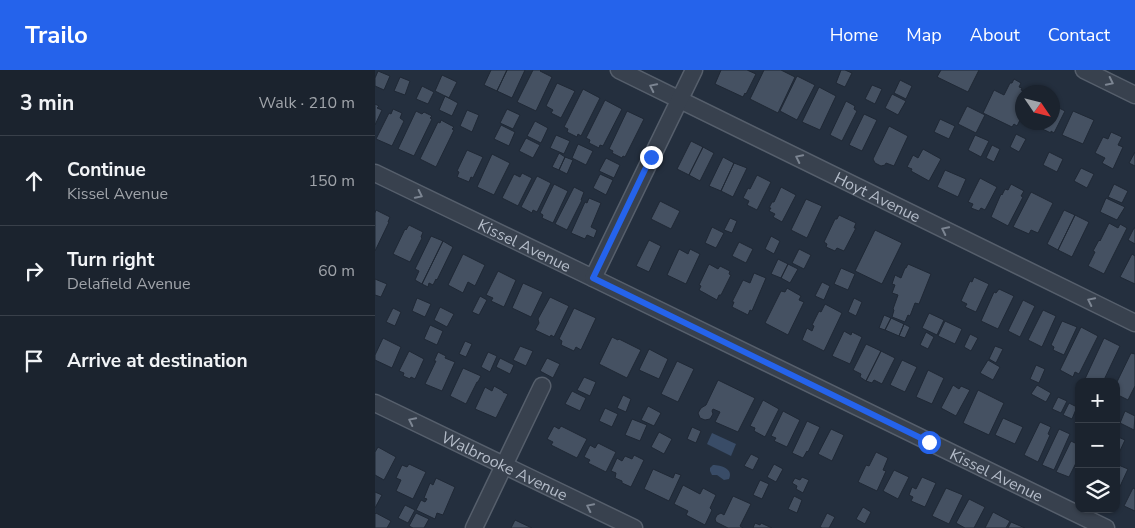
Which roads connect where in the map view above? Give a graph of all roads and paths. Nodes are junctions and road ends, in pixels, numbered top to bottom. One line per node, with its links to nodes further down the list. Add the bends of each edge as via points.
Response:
1 (619, 70): 5 (street, Hoyt Avenue, one-way to 1)
2 (694, 70): 5 (street)
3 (1084, 70): 4 (street, one-way to 4)
4 (1135, 95)
5 (679, 100): 7 (street); 8 (street, Hoyt Avenue, one-way to 5)
6 (375, 173): 7 (street, Kissel Avenue, one-way to 7)
7 (593, 278): 14 (street, Kissel Avenue)
8 (1135, 323)
9 (542, 386): 11 (street)
10 (375, 403): 11 (street, Walbrooke Avenue, one-way to 10)
11 (504, 466): 12 (street); 13 (street, Walbrooke Avenue, one-way to 11)
12 (474, 528)
13 (634, 528)
14 (1106, 528)

